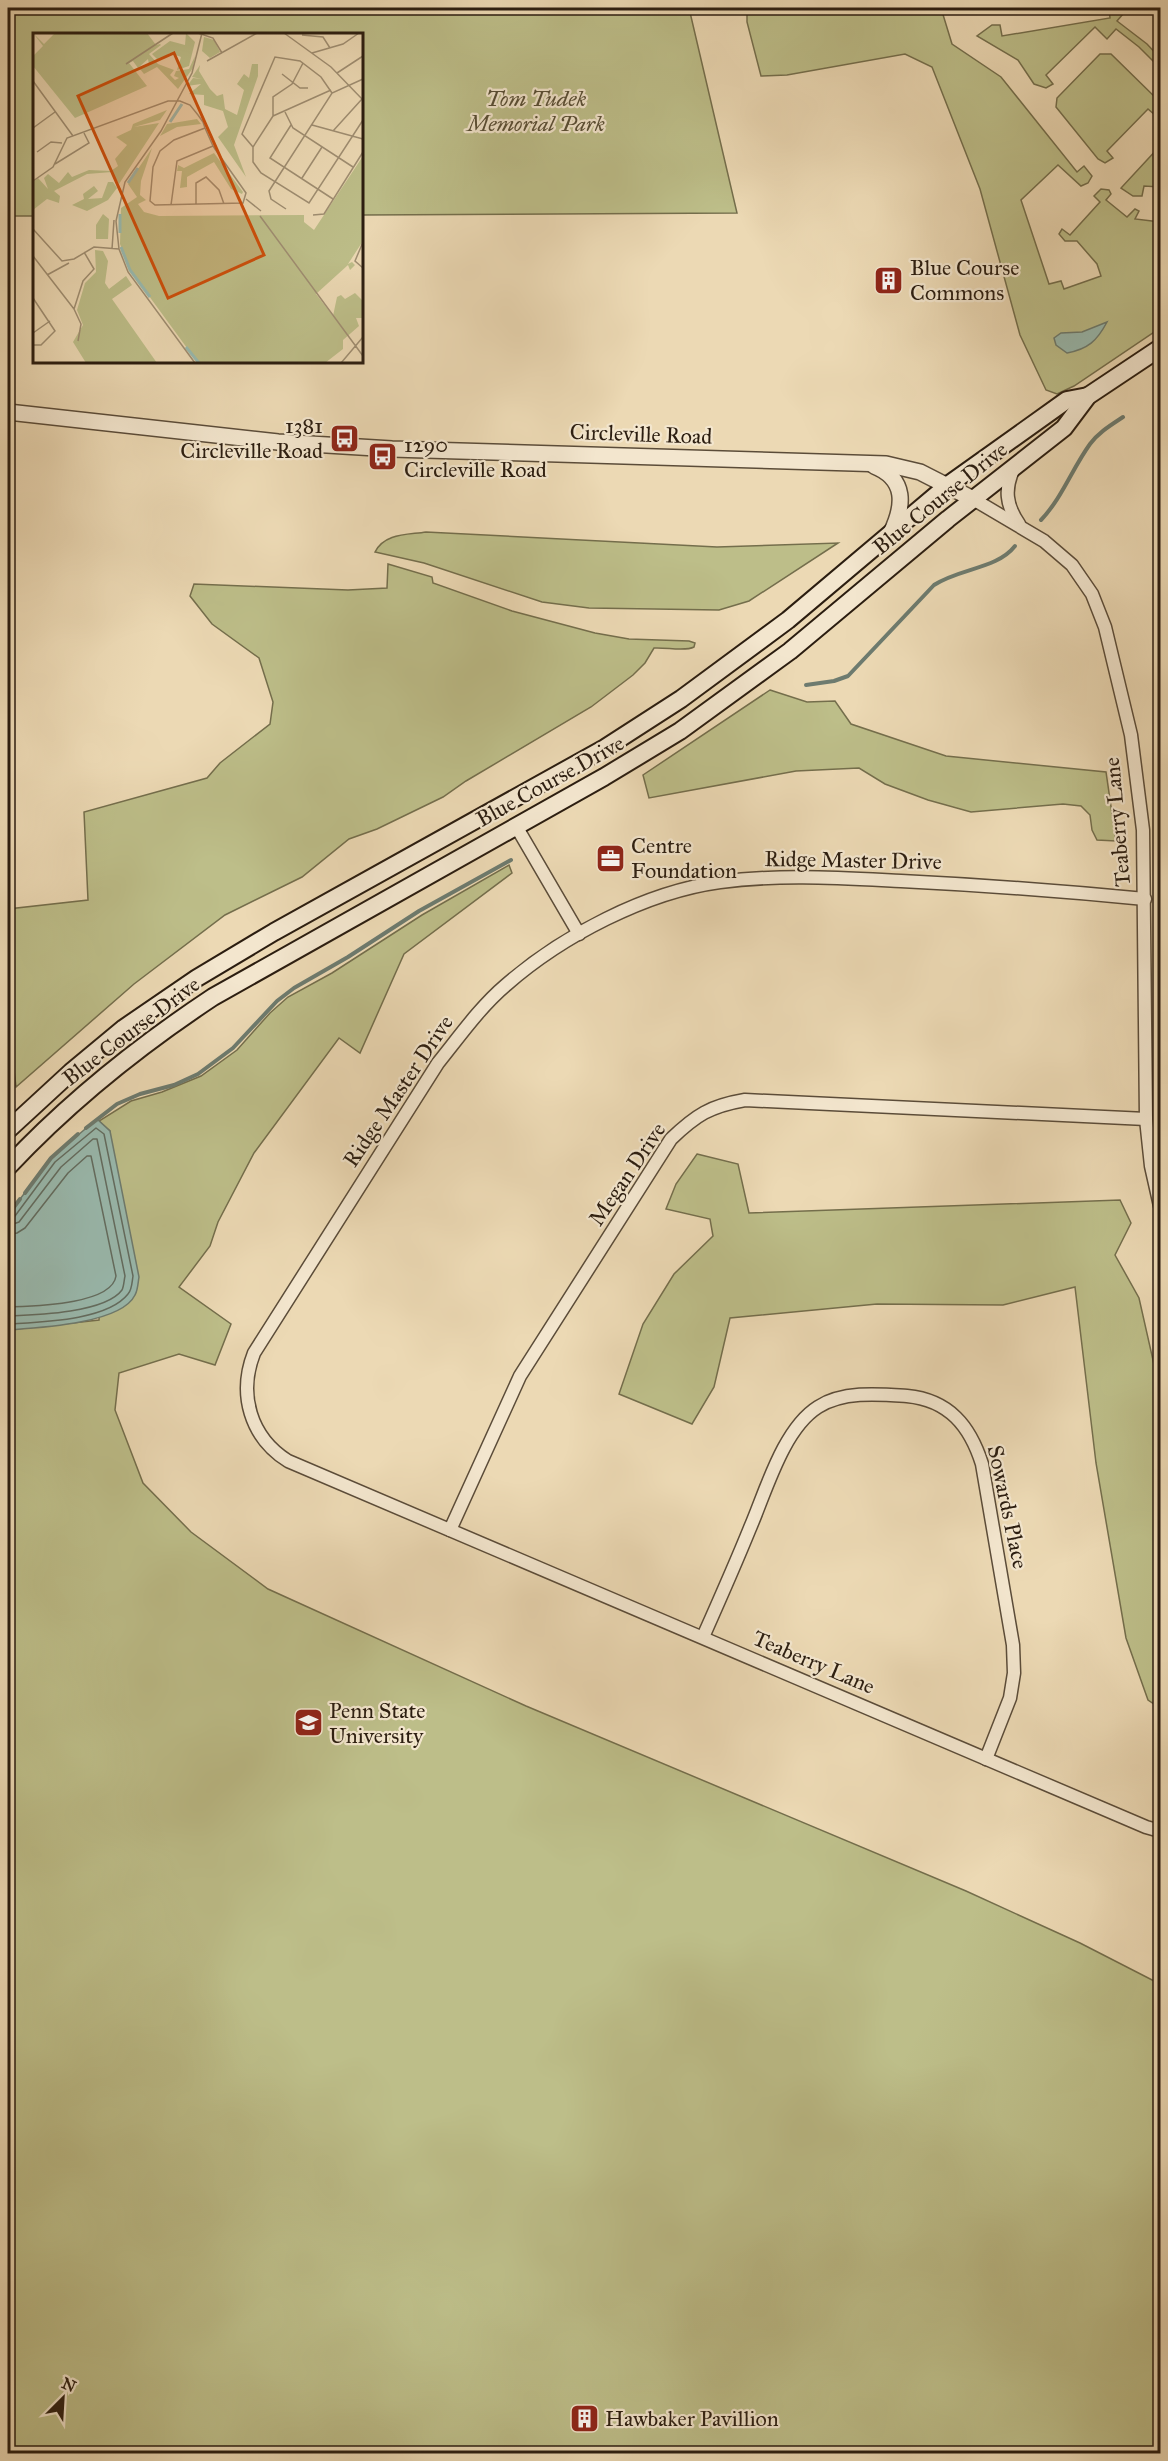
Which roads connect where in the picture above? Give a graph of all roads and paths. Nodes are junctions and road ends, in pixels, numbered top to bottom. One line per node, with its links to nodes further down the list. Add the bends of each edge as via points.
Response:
1 (1161, 348): 2 (main road, Blue Course Drive)
2 (1088, 396): 5 (main road, Blue Course Drive, via 1064,428); 6 (main road, Blue Course Drive, via 1067,400)
3 (8, 412): 4 (street, Circleville Road, via 278,442 392,449)
4 (866, 462): 6 (street, Circleville Road, via 905,467); 9 (street, via 888,473 898,487 901,510)
5 (1015, 466): 7 (main road, Blue Course Drive); 8 (street, via 1008,486 1008,503)
6 (948, 485): 7 (street, Circleville Road); 9 (main road, Blue Course Drive)
7 (973, 499): 8 (street, Teaberry Lane); 10 (main road, Blue Course Drive, via 745,685 643,754)
8 (1022, 528): 11 (street, Teaberry Lane, via 1072,565 1100,611 1131,735 1143,830)
9 (891, 534): 14 (main road, Blue Course Drive, via 755,647 644,724 274,932 159,1003 71,1072)
10 (516, 825): 12 (street); 15 (main road, Blue Course Drive, via 204,1003 88,1090)
11 (1145, 899): 12 (street, Ridge Master Drive, via 978,885 772,877 681,890 635,906); 13 (street, Teaberry Lane)
12 (579, 933): 17 (street, Ridge Master Drive, via 505,985 438,1063 249,1366 246,1393 250,1415 279,1456)
13 (1146, 1119): 16 (street, Teaberry Lane, via 1151,1166); 17 (street, Megan Drive, via 745,1100 702,1113 671,1139 520,1376)
14 (8, 1130)
15 (8, 1167)
16 (1161, 1206)
17 (450, 1530): 18 (street, Teaberry Lane)
18 (703, 1637): 19 (street, Teaberry Lane); 19 (street, Sowards Place, via 783,1450 805,1417 823,1404 844,1397 909,1396 928,1400 957,1418 970,1431 976,1445 1013,1646 1010,1698)
19 (986, 1759): 20 (street, Teaberry Lane)
20 (1161, 1832)

